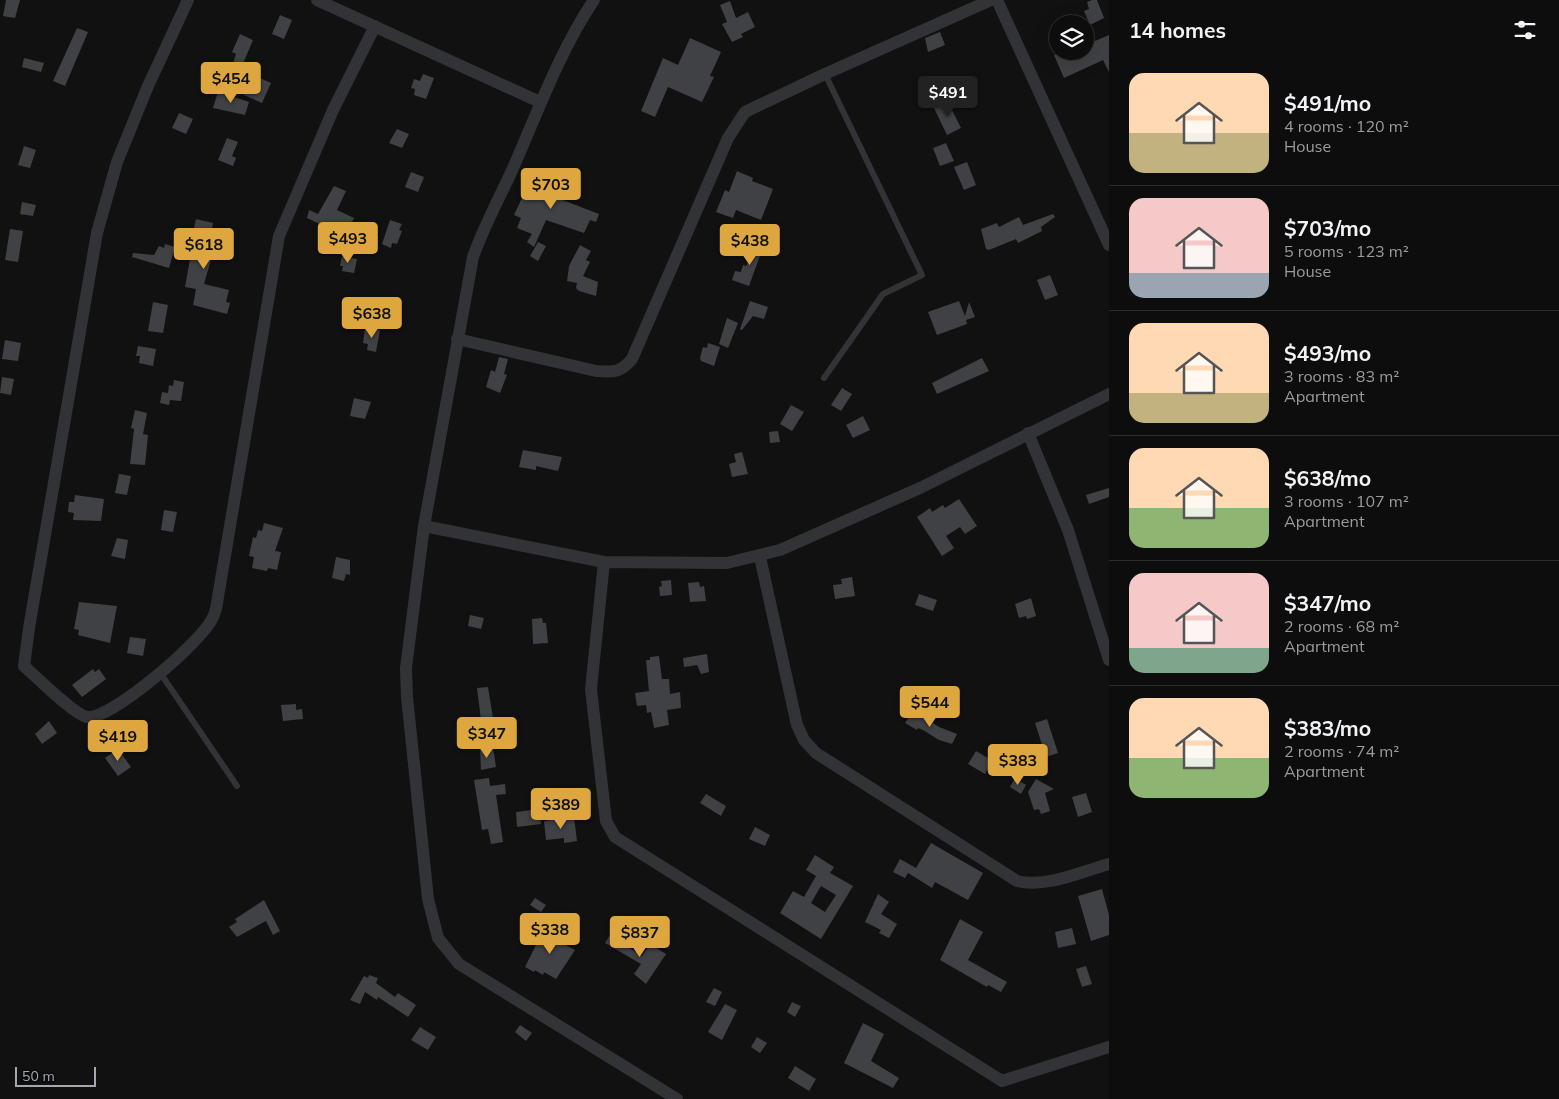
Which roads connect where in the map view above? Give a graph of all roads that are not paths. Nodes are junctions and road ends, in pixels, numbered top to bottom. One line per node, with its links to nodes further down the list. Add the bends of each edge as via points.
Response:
1 (188, 0): 19 (street, via 117,162 97,233 24,666 86,717 113,708)
2 (318, 0): 6 (street)
3 (594, 0): 8 (street)
4 (991, 0): 7 (street)
5 (997, 0): 9 (street)
6 (375, 26): 8 (street); 19 (street, via 336,102 279,236 212,620)
7 (825, 74): 11 (street, via 745,112 728,138 632,359 624,369 596,371); 12 (lane, via 922,275 883,294)
8 (540, 102): 11 (street, via 517,160 480,236 468,278)
9 (1104, 221): 10 (street)
10 (1109, 245)
11 (457, 339): 15 (street)
12 (824, 378)
13 (1109, 394): 14 (street)
14 (1028, 434): 16 (street, via 944,477); 18 (street, via 1068,530)
15 (424, 526): 17 (street); 23 (street, via 408,650 406,697 428,899 438,938 459,964)
16 (760, 557): 17 (street, via 728,563); 21 (street, via 798,725 804,740 816,753 1017,881 1042,882)
17 (604, 562): 22 (street, via 591,688 606,821 615,837 1002,1081)
18 (1109, 660)
19 (160, 674): 20 (lane)
20 (237, 786)
21 (1109, 864)
22 (1109, 1047)
23 (677, 1099)

